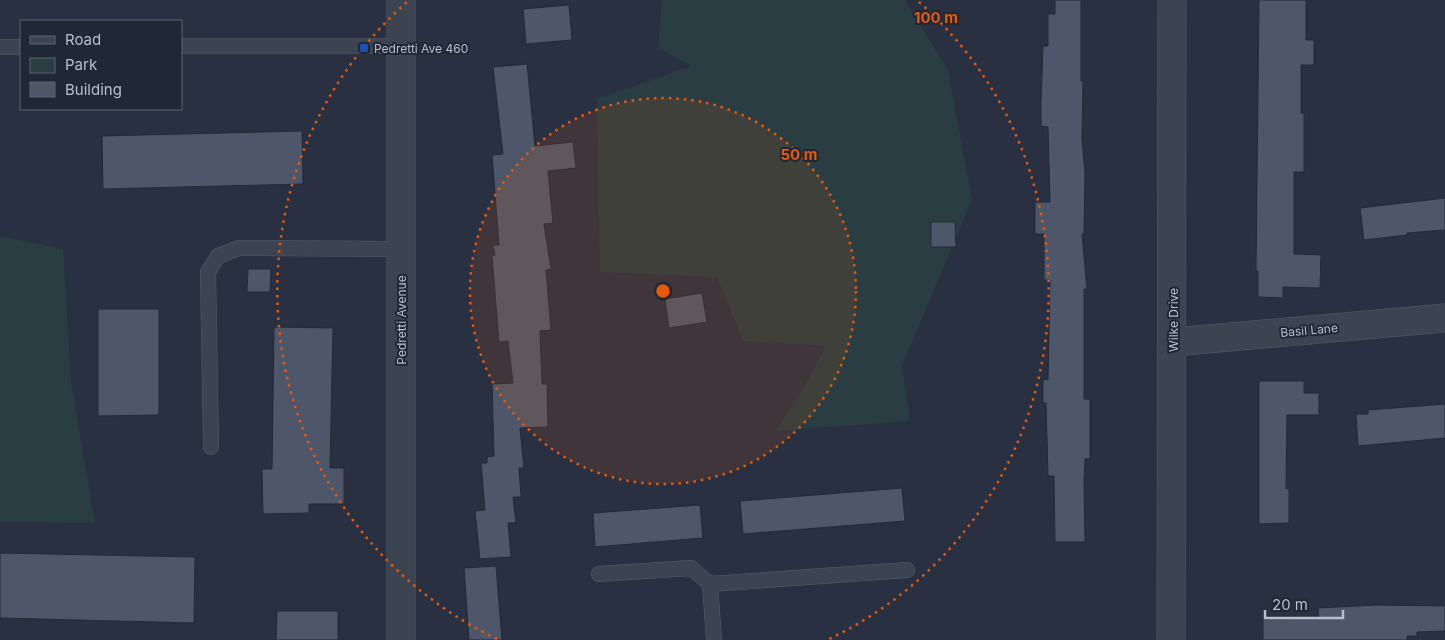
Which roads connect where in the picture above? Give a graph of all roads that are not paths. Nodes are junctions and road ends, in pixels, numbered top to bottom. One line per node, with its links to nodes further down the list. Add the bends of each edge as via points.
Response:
1 (401, 0): 4 (street, Pedretti Avenue)
2 (1172, 0): 9 (street, Wilke Drive)
3 (182, 46): 4 (lane)
4 (401, 46): 7 (street, Pedretti Avenue)
5 (0, 47): 6 (lane)
6 (20, 47)
7 (401, 249): 10 (lane, via 239,248 218,256 208,272); 14 (street, Pedretti Avenue)
8 (1445, 318): 9 (street, Basil Lane)
9 (1173, 342): 16 (street, Wilke Drive)
10 (211, 447)
11 (907, 570): 13 (lane)
12 (599, 574): 13 (lane, via 691,568)
13 (710, 584): 15 (lane)
14 (401, 640)
15 (714, 640)
16 (1171, 640)

